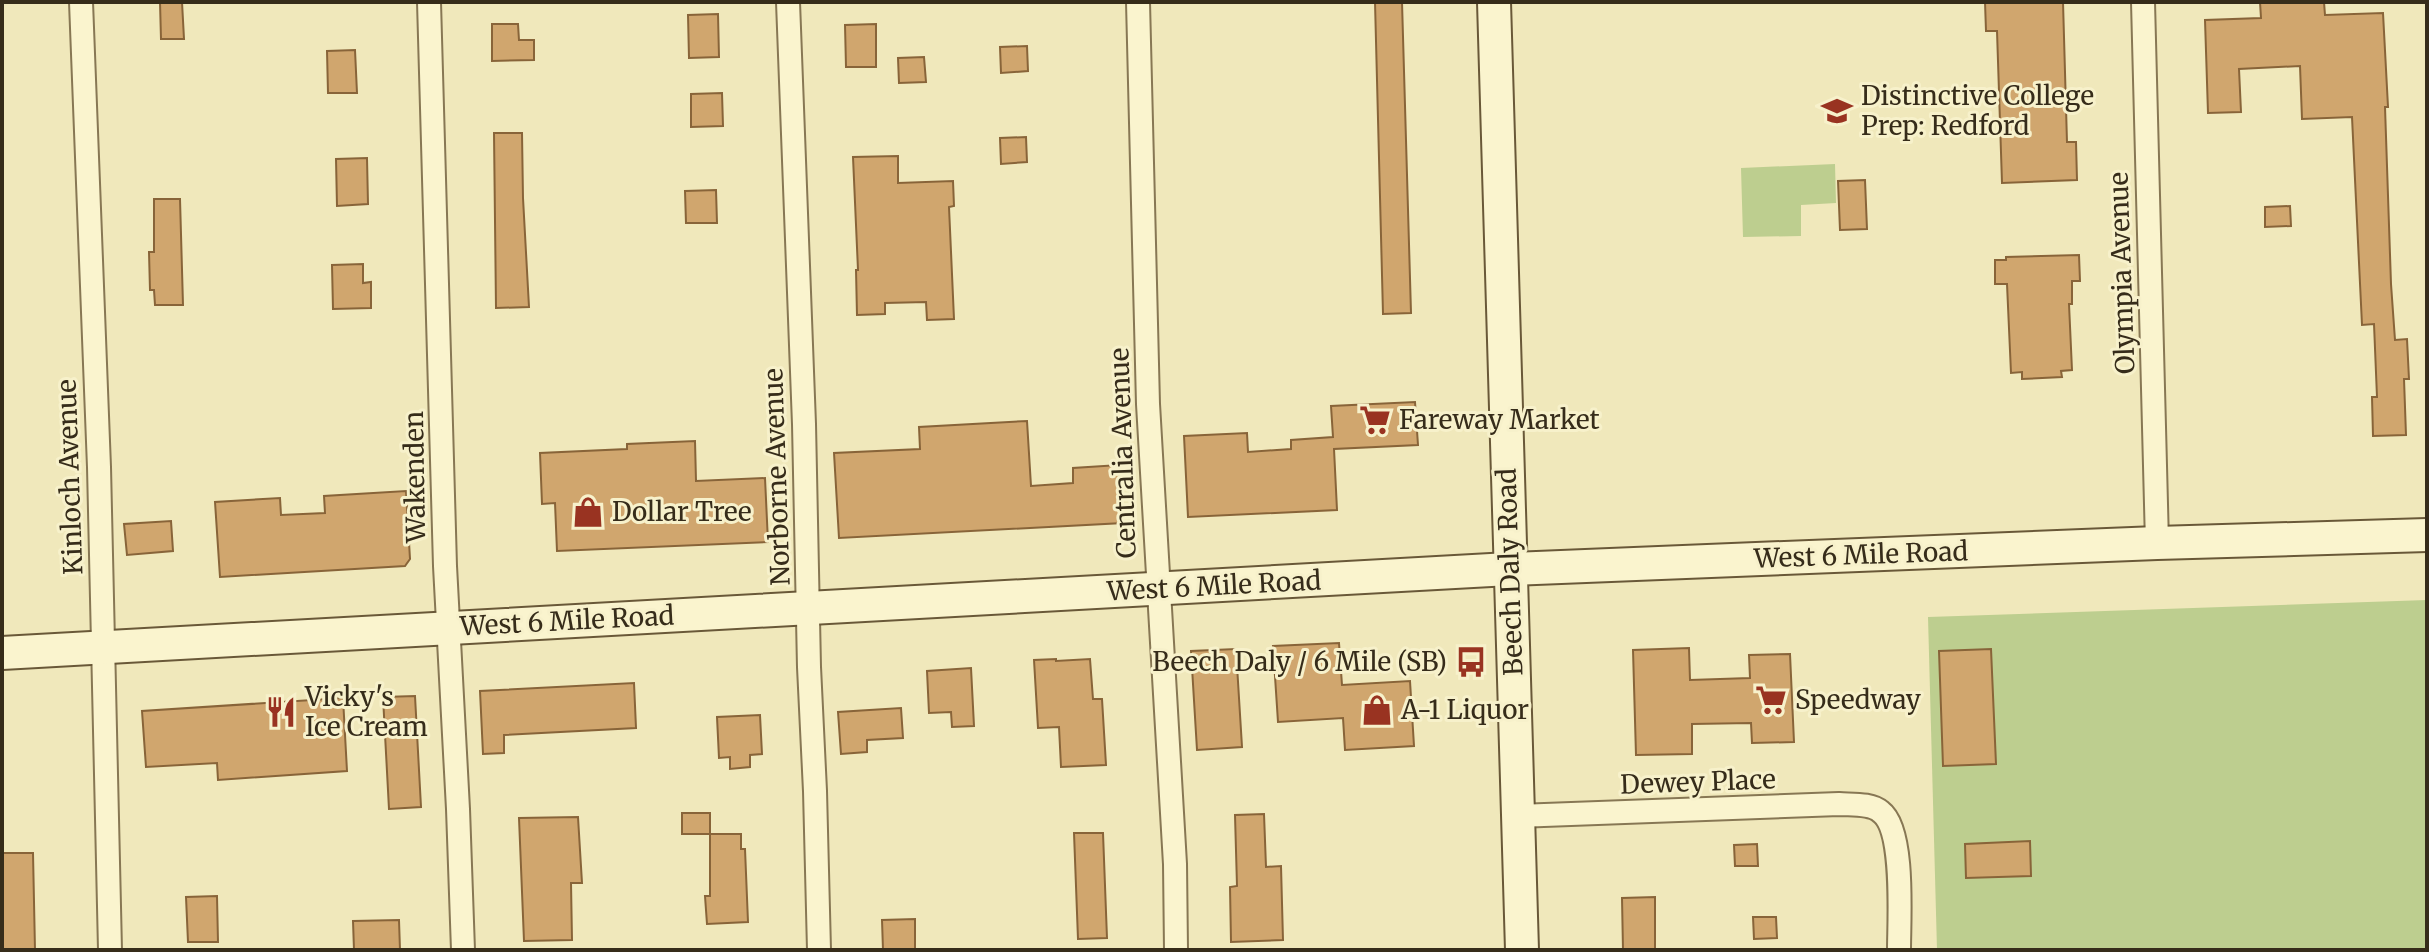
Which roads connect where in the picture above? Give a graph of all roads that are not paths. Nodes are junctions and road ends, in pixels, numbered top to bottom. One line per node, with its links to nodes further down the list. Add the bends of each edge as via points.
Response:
1 (81, 2): 13 (street, Kinloch Avenue)
2 (429, 2): 12 (street, Wakenden)
3 (788, 2): 11 (street, Norborne Avenue)
4 (1138, 2): 10 (street, Centralia Avenue)
5 (1494, 2): 9 (main road, Beech Daly Road)
6 (2143, 2): 8 (street, Olympia Avenue)
7 (2427, 535): 8 (main road, West 6 Mile Road)
8 (2157, 543): 9 (main road, West 6 Mile Road)
9 (1509, 569): 10 (main road, West 6 Mile Road); 15 (main road, Beech Daly Road)
10 (1157, 589): 11 (main road, West 6 Mile Road); 19 (street, Centralia Avenue)
11 (809, 608): 12 (main road, West 6 Mile Road); 18 (street, Norborne Avenue)
12 (448, 628): 13 (main road, West 6 Mile Road); 17 (street, Wakenden)
13 (102, 648): 14 (main road, West 6 Mile Road); 16 (street, Kinloch Avenue)
14 (2, 653)
15 (1517, 816): 20 (main road, Beech Daly Road); 21 (street, Dewey Place, via 1864,805 1881,811 1892,825 1898,852)
16 (110, 950)
17 (463, 950)
18 (819, 950)
19 (1176, 950)
20 (1522, 950)
21 (1899, 950)

